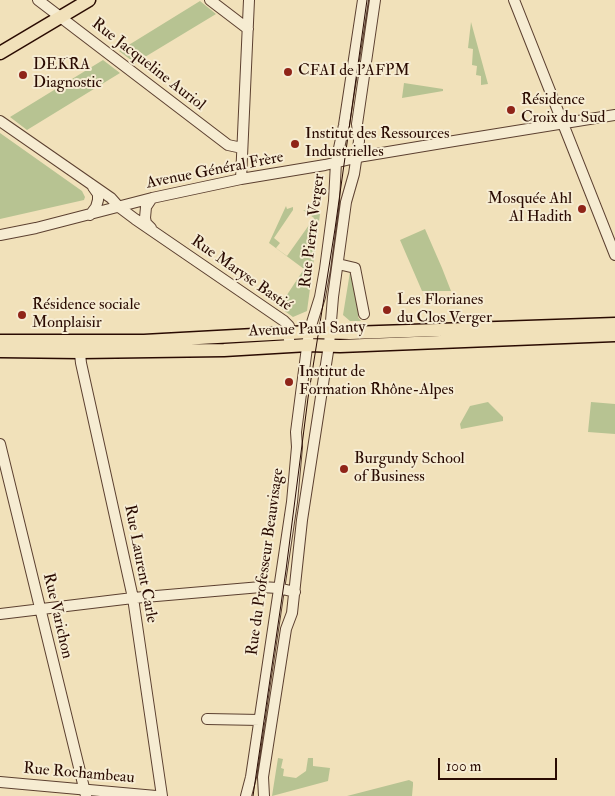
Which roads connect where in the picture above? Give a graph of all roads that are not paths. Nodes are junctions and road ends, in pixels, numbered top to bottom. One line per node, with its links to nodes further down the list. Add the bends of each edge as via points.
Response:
1 (38, 0): 9 (street, Rue Jacqueline Auriol)
2 (78, 0): 9 (main road)
3 (88, 0): 9 (main road)
4 (210, 0): 10 (street)
5 (249, 0): 10 (street)
6 (363, 0): 18 (street, Rue Pierre Verger)
7 (375, 0): 17 (street, Rue Pierre Verger)
8 (514, 0): 15 (street)
9 (58, 15): 11 (main road); 12 (main road); 16 (street, Rue Jacqueline Auriol, via 228,145)
10 (248, 29): 16 (street)
11 (0, 47)
12 (0, 53)
13 (615, 115): 15 (street, Avenue Général Frère)
14 (0, 121): 20 (street, Rue Maryse Bastié)
15 (562, 123): 17 (street, Avenue Général Frère); 26 (street)
16 (242, 148): 19 (street)
17 (356, 158): 18 (street, Avenue Général Frère); 27 (street, Rue Pierre Verger)
18 (336, 162): 19 (street, Avenue Général Frère); 32 (street, Rue Pierre Verger, via 325,269)
19 (241, 179): 21 (street, Avenue Général Frère)
20 (92, 186): 22 (street, Rue Maryse Bastié); 23 (street, via 98,200)
21 (152, 198): 22 (street, Avenue Général Frère); 25 (street, Rue Maryse Bastié, via 146,207 146,223)
22 (119, 207): 23 (street, Avenue Général Frère); 25 (street, Rue Maryse Bastié)
23 (90, 215): 24 (street, Avenue Général Frère)
24 (0, 235)
25 (159, 235): 34 (street, Rue Maryse Bastié, via 284,321 289,326)
26 (615, 255)
27 (338, 264): 28 (street, Rue Pierre Verger, via 355,268); 33 (street, Rue Pierre Verger)
28 (364, 314)
29 (615, 324): 31 (main road, Avenue Paul Santy)
30 (615, 335): 31 (main road, Avenue Paul Santy)
31 (407, 337): 33 (main road, Avenue Paul Santy)
32 (309, 338): 33 (main road, Avenue Paul Santy); 34 (main road, Avenue Paul Santy); 39 (street, Rue du Professeur Beauvisage, via 296,432 292,502)
33 (330, 339): 40 (street, Rue du Professeur Beauvisage)
34 (289, 340): 36 (main road, Avenue Paul Santy, via 224,350)
35 (0, 341): 36 (main road, Avenue Paul Santy)
36 (79, 346): 37 (main road, Avenue Paul Santy); 41 (street, Rue Laurent Carle)
37 (0, 351)
38 (0, 444): 42 (street, Rue Varichon)
39 (278, 588): 40 (street); 41 (street); 45 (street, Rue du Professeur Beauvisage)
40 (294, 592): 51 (street, Rue du Professeur Beauvisage, via 265,767)
41 (133, 598): 42 (street); 49 (street, Rue Laurent Carle)
42 (40, 610): 43 (street); 47 (street, Rue Varichon)
43 (0, 614)
44 (207, 719): 45 (street)
45 (260, 720): 50 (street, Rue du Professeur Beauvisage)
46 (0, 782): 47 (street, Rue Rochambeau)
47 (85, 793): 48 (street, Rue Rochambeau)
48 (156, 796)
49 (162, 796)
50 (246, 796)
51 (264, 796)

